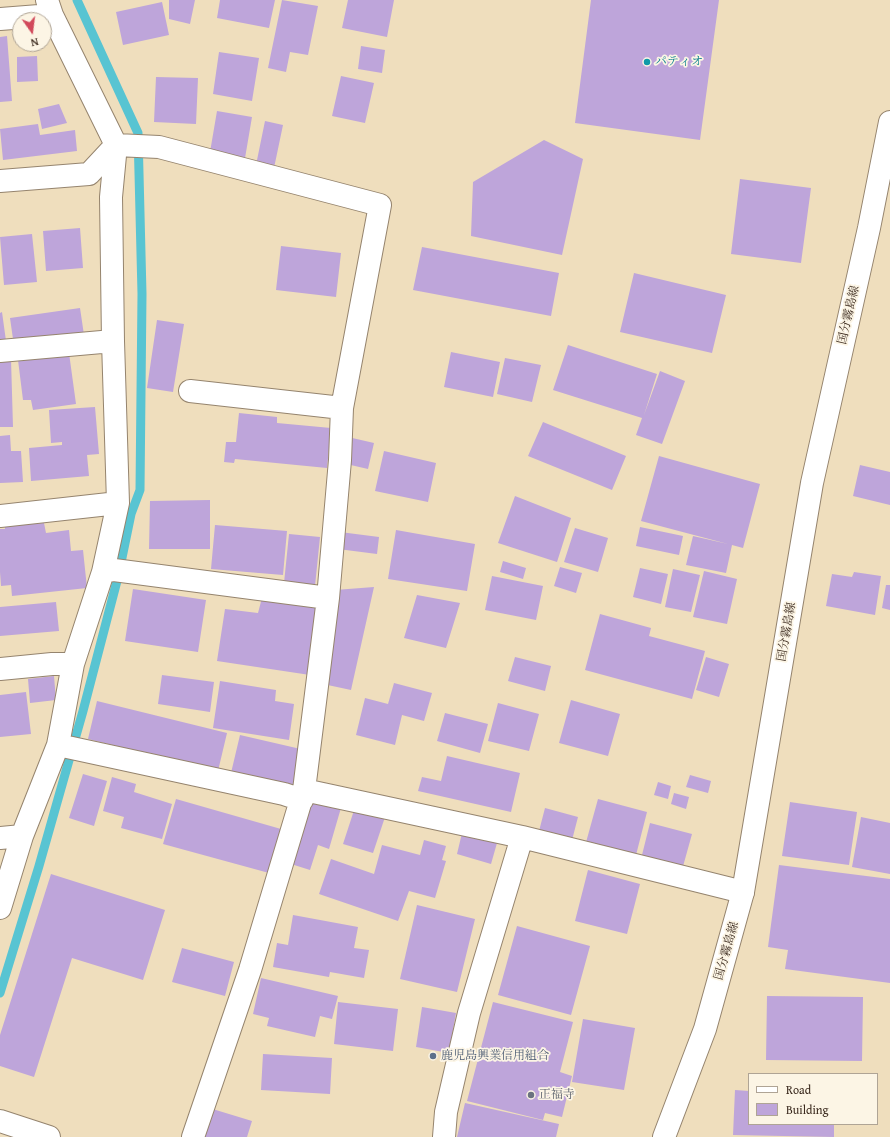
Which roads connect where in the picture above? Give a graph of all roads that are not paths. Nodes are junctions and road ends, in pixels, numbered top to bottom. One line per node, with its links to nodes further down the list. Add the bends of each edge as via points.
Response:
1 (49, 7): 2 (street); 4 (street)
2 (0, 19)
3 (890, 122): 21 (street, 国分霧島線, via 812,483)
4 (134, 146): 5 (street, via 89,174); 6 (street, via 111,197); 9 (street, via 159,147 380,204)
5 (0, 181)
6 (113, 341): 7 (street); 10 (street)
7 (0, 351)
8 (190, 391): 9 (street)
9 (342, 408): 13 (street)
10 (118, 503): 11 (street); 12 (street)
11 (0, 516)
12 (109, 571): 13 (street); 14 (street)
13 (328, 598): 17 (street)
14 (73, 664): 15 (street); 16 (street)
15 (0, 669)
16 (70, 748): 17 (street, via 284,794); 18 (street)
17 (303, 795): 19 (street); 25 (street, via 250,970)
18 (22, 836): 20 (street); 22 (street)
19 (522, 837): 21 (street); 26 (street, via 468,1013 446,1112)
20 (0, 838)
21 (743, 892): 27 (street, 国分霧島線, via 705,1029)
22 (0, 908)
23 (0, 1121): 24 (street)
24 (49, 1137)
25 (192, 1137)
26 (444, 1137)
27 (664, 1137)

